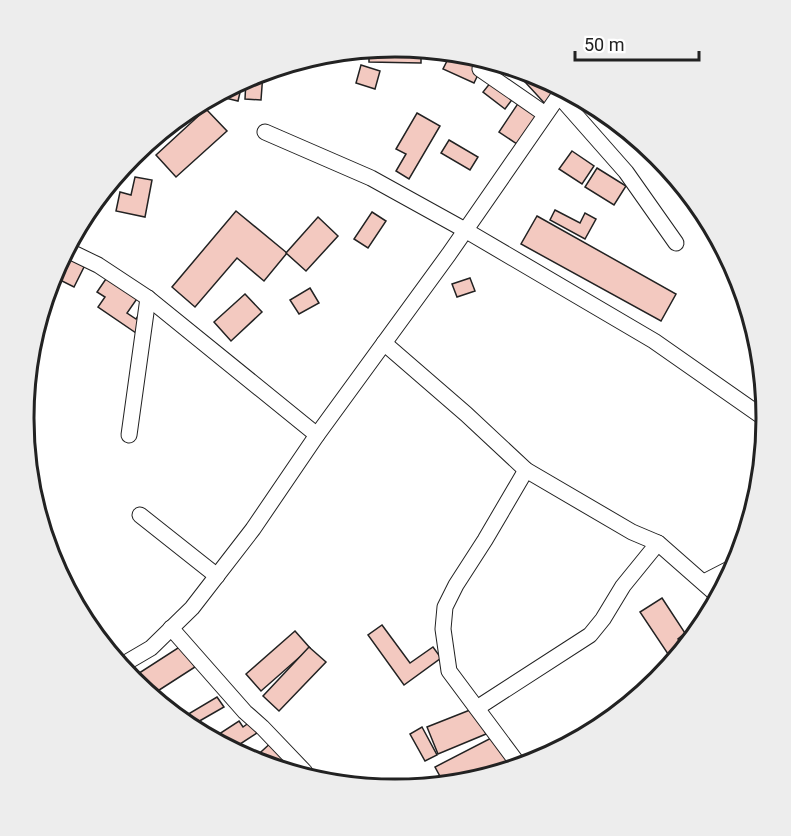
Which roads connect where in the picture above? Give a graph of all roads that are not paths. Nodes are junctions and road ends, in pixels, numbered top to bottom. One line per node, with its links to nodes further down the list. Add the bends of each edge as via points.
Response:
1 (480, 69): 4 (street)
2 (559, 96): 4 (street)
3 (564, 99): 7 (street, via 626,172)
4 (545, 114): 6 (street)
5 (265, 132): 6 (street, via 370,178)
6 (465, 230): 10 (street); 11 (street, via 654,340)
7 (675, 243)
8 (74, 254): 9 (street)
9 (148, 298): 12 (street); 13 (street)
10 (384, 343): 13 (street); 14 (street)
11 (756, 412)
12 (129, 435)
13 (317, 435): 18 (street)
14 (525, 470): 16 (street); 23 (street, via 445,607 443,629 449,671)
15 (140, 515): 18 (street)
16 (658, 543): 19 (street); 23 (street, via 590,635)
17 (721, 573): 19 (street)
18 (217, 576): 21 (street)
19 (704, 582): 20 (street)
20 (712, 590)
21 (171, 628): 22 (street, via 151,648); 25 (street)
22 (129, 661)
23 (477, 708): 24 (street)
24 (515, 759)
25 (299, 766)

